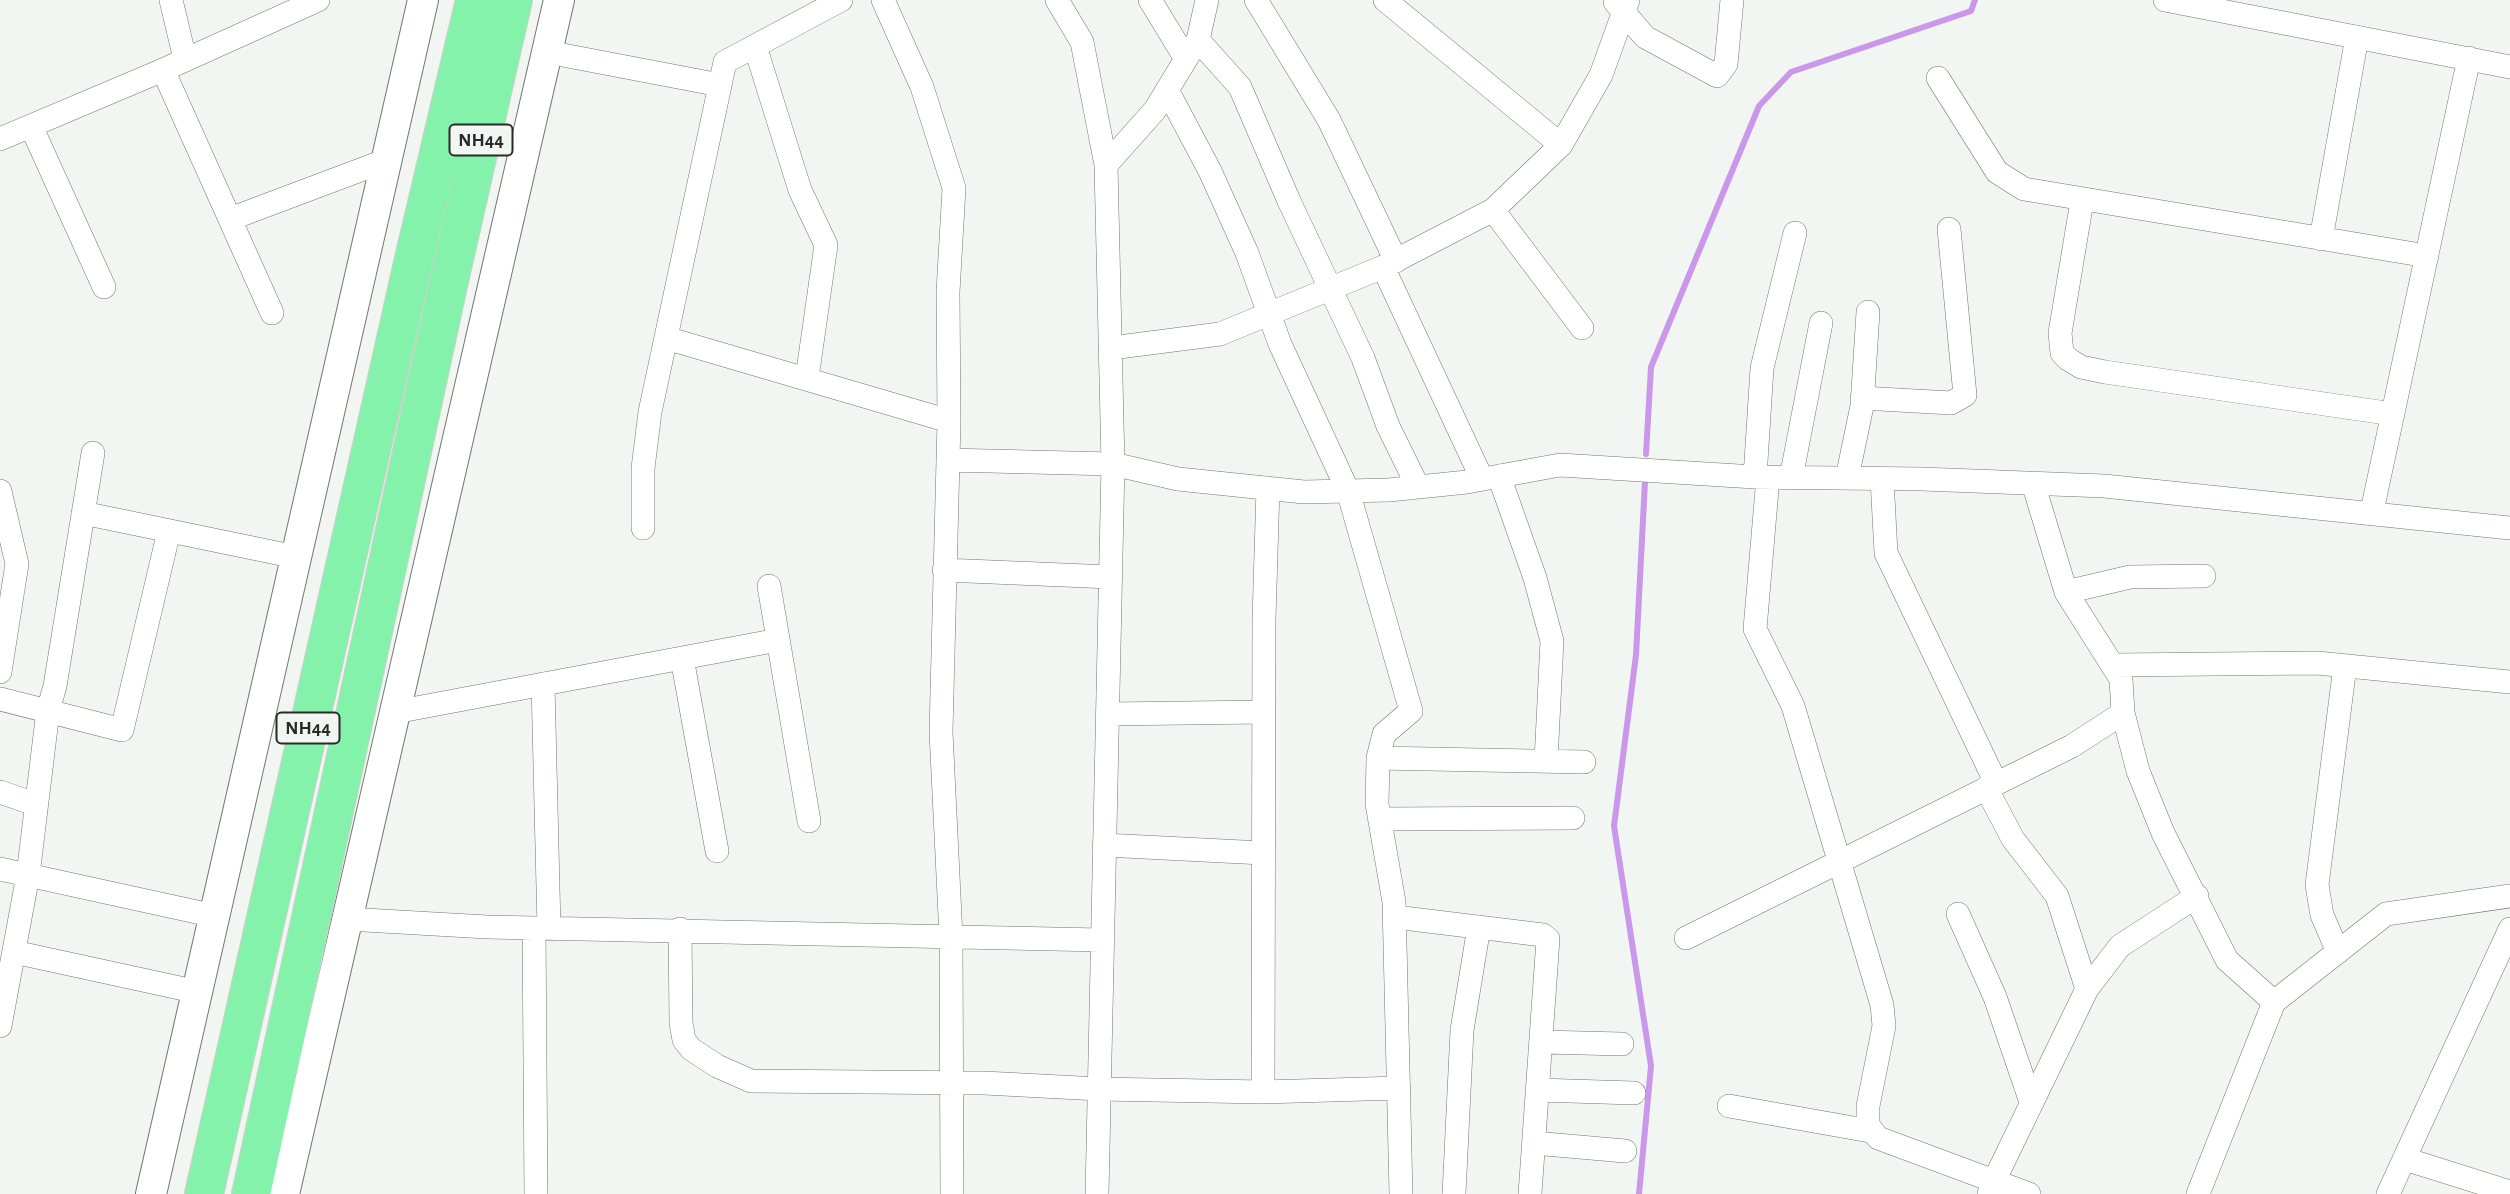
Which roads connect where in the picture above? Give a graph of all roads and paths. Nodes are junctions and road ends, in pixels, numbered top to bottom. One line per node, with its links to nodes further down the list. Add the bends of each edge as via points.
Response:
1 (171, 0): 22 (street)
2 (318, 0): 22 (street)
3 (423, 0): 31 (street)
4 (475, 0): 142 (highway, NH44)
5 (513, 0): 143 (highway, NH44)
6 (559, 0): 20 (street)
7 (841, 0): 18 (street)
8 (883, 0): 53 (street, via 922,87 954,188 948,292)
9 (1057, 0): 32 (street, via 1082,42)
10 (1150, 0): 19 (street)
11 (1207, 0): 19 (street)
12 (1256, 0): 40 (street, via 1329,120)
13 (1385, 0): 30 (street)
14 (1732, 0): 16 (street, via 1726,64 1717,76 1645,37)
15 (2165, 0): 17 (street)
16 (1621, 4): 30 (street, via 1601,75)
17 (2357, 37): 21 (street); 38 (street)
18 (755, 46): 26 (street, via 725,62); 50 (street, via 800,190 826,245)
19 (1192, 50): 27 (street); 42 (street, via 1240,87)
20 (547, 51): 26 (street); 87 (street)
21 (2469, 58): 23 (street); 39 (street)
22 (186, 59): 24 (street)
23 (2510, 67)
24 (163, 71): 28 (street); 35 (street)
25 (1938, 78): 33 (street, via 2007,181)
26 (720, 85): 48 (street)
27 (1167, 90): 32 (street); 45 (street, via 1210,172)
28 (31, 126): 29 (street); 41 (street)
29 (0, 139)
30 (1561, 145): 34 (street)
31 (387, 160): 35 (street); 71 (street)
32 (1107, 165): 49 (street)
33 (2082, 201): 38 (street); 52 (street, via 2060,333 2062,353 2068,359 2105,372)
34 (1493, 210): 40 (street); 47 (street)
35 (230, 219): 44 (street)
36 (1950, 229): 51 (street, via 1965,395 1951,403)
37 (1795, 233): 57 (street, via 1762,368)
38 (2321, 239): 39 (street)
39 (2427, 256): 52 (street)
40 (1390, 264): 42 (street); 58 (street)
41 (104, 288)
42 (1330, 289): 45 (street); 62 (street)
43 (1868, 312): 51 (street)
44 (272, 313)
45 (1269, 313): 49 (street, via 1220,334); 65 (street)
46 (1821, 323): 57 (street)
47 (1582, 328)
48 (666, 338): 50 (street); 68 (street, via 643,468)
49 (1111, 348): 56 (street)
50 (807, 378): 53 (street)
51 (1862, 398): 59 (street)
52 (2393, 414): 66 (street)
53 (949, 421): 55 (street)
54 (93, 453): 67 (street)
55 (948, 460): 56 (street); 72 (street)
56 (1113, 464): 63 (street, via 1178,479); 74 (street)
57 (1771, 477): 58 (street, via 1560,465); 59 (street); 103 (street, via 1755,629 1788,693)
58 (1491, 478): 62 (street); 92 (street, via 1535,578 1552,641)
59 (1847, 478): 60 (street)
60 (1882, 479): 61 (street); 94 (street, via 1886,553)
61 (2033, 483): 66 (street); 76 (street)
62 (1418, 487): 65 (street)
63 (1268, 488): 65 (street); 88 (street)
64 (0, 491): 77 (street, via 18,564)
65 (1348, 491): 91 (street, via 1411,711 1384,734)
66 (2372, 511): 69 (street)
67 (83, 513): 70 (street); 86 (street)
68 (643, 528)
69 (2510, 528)
70 (169, 531): 71 (street); 86 (street, via 122,730)
71 (296, 557): 109 (street)
72 (944, 570): 74 (street); 116 (street, via 941,732)
73 (2204, 576): 76 (street, via 2130,577)
74 (1111, 577): 90 (street)
75 (769, 586): 78 (street)
76 (2066, 593): 80 (street)
77 (5, 607): 82 (street)
78 (778, 640): 79 (street); 99 (street)
79 (682, 658): 84 (street); 101 (street)
80 (2114, 665): 81 (street); 89 (street, via 2121,679)
81 (2345, 666): 83 (street); 119 (street, via 2317,885 2322,915)
82 (0, 673)
83 (2510, 682)
84 (543, 684): 87 (street); 113 (street)
85 (0, 699): 86 (street)
86 (48, 711): 96 (street)
87 (395, 712): 111 (street)
88 (1263, 712): 90 (street); 102 (street)
89 (2123, 713): 94 (street, via 2072,746); 106 (street, via 2138,771 2163,833)
90 (1108, 714): 100 (street)
91 (1378, 758): 92 (street); 98 (street)
92 (1546, 761): 93 (street)
93 (1584, 762)
94 (1991, 786): 103 (street); 121 (street, via 2013,839 2057,896)
95 (0, 792): 96 (street)
96 (35, 804): 105 (street)
97 (1573, 818): 98 (street)
98 (1380, 819): 110 (street)
99 (808, 821)
100 (1104, 845): 102 (street); 118 (street)
101 (716, 851)
102 (1263, 853): 131 (street)
103 (1841, 861): 117 (street); 135 (street, via 1885,1016 1868,1106)
104 (0, 869): 105 (street)
105 (28, 875): 109 (street); 120 (street)
106 (2197, 896): 121 (street, via 2120,946); 123 (street, via 2227,960)
107 (2510, 897): 119 (street, via 2386,914)
108 (1958, 914): 133 (street, via 1996,997)
109 (215, 916): 122 (street)
110 (1395, 917): 112 (street); 128 (street)
111 (347, 919): 113 (street); 144 (street)
112 (1479, 927): 125 (street, via 1548,939); 149 (street, via 1462,1030)
113 (542, 928): 114 (street); 145 (street)
114 (680, 929): 116 (street); 127 (street, via 682,1031 691,1049 717,1066 751,1081)
115 (2510, 929): 138 (street)
116 (951, 937): 118 (street); 127 (street)
117 (1686, 938)
118 (1101, 940): 129 (street)
119 (2338, 951): 123 (street)
120 (9, 955): 122 (street); 124 (street)
121 (2087, 989): 133 (street)
122 (198, 992): 141 (street)
123 (2274, 1002): 152 (street)
124 (0, 1027)
125 (1542, 1042): 126 (street); 130 (street)
126 (1622, 1044)
127 (954, 1082): 129 (street); 146 (street)
128 (1399, 1088): 131 (street); 148 (street)
129 (1099, 1089): 131 (street); 147 (street)
130 (1538, 1090): 132 (street); 136 (street)
131 (1263, 1092)
132 (1634, 1093)
133 (2031, 1102): 139 (street)
134 (1729, 1106): 135 (street)
135 (1870, 1131): 139 (street)
136 (1534, 1143): 137 (street); 150 (street)
137 (1625, 1151)
138 (2405, 1159): 140 (street); 153 (street)
139 (1992, 1188): 151 (street)
140 (2510, 1192)
141 (151, 1194)
142 (204, 1194)
143 (251, 1194)
144 (284, 1194)
145 (537, 1194)
146 (952, 1194)
147 (1097, 1194)
148 (1401, 1194)
149 (1454, 1194)
150 (1530, 1194)
151 (2029, 1194)
152 (2198, 1194)
153 (2388, 1194)

